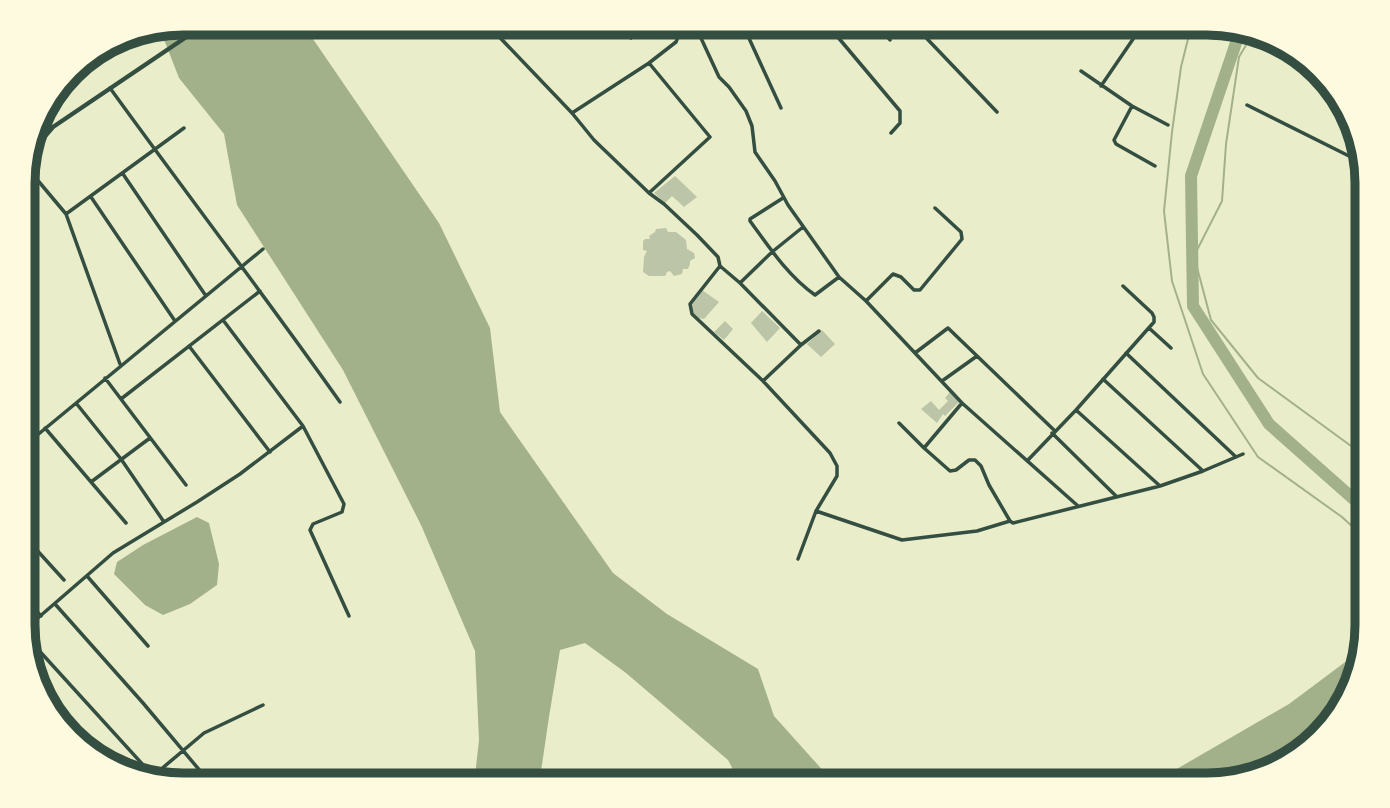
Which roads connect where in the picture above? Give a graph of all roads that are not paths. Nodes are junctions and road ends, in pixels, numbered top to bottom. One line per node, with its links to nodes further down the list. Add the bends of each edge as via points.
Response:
1 (189, 35): 16 (street)
2 (497, 35): 20 (street)
3 (629, 35): 11 (street)
4 (677, 35): 13 (street, via 676,42)
5 (700, 35): 33 (street, via 719,77 746,111 755,152)
6 (748, 35): 19 (street)
7 (836, 35): 25 (street, via 900,111 900,123)
8 (886, 35): 12 (street)
9 (923, 35): 21 (street)
10 (1136, 35): 15 (street)
11 (631, 38)
12 (890, 40)
13 (649, 62): 20 (street); 31 (street, via 710,137)
14 (1081, 71): 15 (street)
15 (1101, 86): 18 (street)
16 (110, 88): 23 (street); 26 (street)
17 (1247, 105): 27 (street)
18 (1132, 106): 22 (street); 28 (street, via 1114,140)
19 (781, 108)
20 (572, 113): 31 (street)
21 (997, 113)
22 (1168, 125)
23 (46, 128)
24 (184, 128): 26 (street)
25 (891, 133)
26 (155, 150): 29 (street); 40 (street)
27 (1353, 158)
28 (1155, 166)
29 (123, 174): 32 (street); 45 (street)
30 (35, 177): 35 (street)
31 (649, 193): 39 (street, via 697,235 718,257)
32 (91, 197): 35 (street); 48 (street)
33 (783, 198): 36 (street); 38 (street, via 750,219)
34 (935, 208): 46 (street, via 961,232 962,239 920,290 893,274)
35 (66, 214): 57 (street)
36 (803, 227): 38 (street); 41 (street)
37 (263, 249): 40 (street)
38 (772, 252): 41 (street, via 815,295); 42 (street)
39 (720, 266): 42 (street); 60 (street, via 690,304 692,314)
40 (242, 267): 44 (street); 45 (street)
41 (839, 277): 46 (street)
42 (740, 283): 51 (street)
43 (1123, 286): 49 (street, via 1152,313 1154,322)
44 (260, 291): 47 (street); 63 (street)
45 (206, 296): 48 (street)
46 (866, 301): 54 (street)
47 (223, 320): 52 (street); 68 (street)
48 (175, 321): 57 (street)
49 (1149, 328): 53 (street); 55 (street)
50 (819, 331): 51 (street)
51 (801, 345): 60 (street)
52 (189, 346): 62 (street); 74 (street)
53 (1171, 348)
54 (915, 353): 56 (street, via 948,328); 61 (street)
55 (1126, 353): 59 (street); 76 (street)
56 (977, 355): 61 (street); 70 (street)
57 (121, 365): 58 (street)
58 (105, 378): 62 (street); 64 (street)
59 (1103, 379): 66 (street); 79 (street)
60 (762, 381): 85 (street, via 835,460 837,476)
61 (942, 382): 65 (street)
62 (121, 399): 72 (street)
63 (340, 402)
64 (76, 403): 69 (street); 77 (street)
65 (962, 403): 73 (street); 78 (street)
66 (1076, 410): 70 (street); 82 (street)
67 (899, 423): 73 (street)
68 (303, 426): 74 (street); 96 (street, via 344,504 342,512 313,524 310,530)
69 (45, 428): 71 (street); 80 (street)
70 (1053, 432): 78 (street); 83 (street)
71 (35, 437)
72 (150, 438): 77 (street); 81 (street)
73 (924, 448): 86 (street, via 950,471 969,460 978,462)
74 (270, 452): 87 (street)
75 (1243, 454): 76 (street)
76 (1236, 457): 79 (street)
77 (121, 459): 80 (street); 87 (street)
78 (1028, 460): 84 (street)
79 (1203, 471): 82 (street)
80 (91, 482): 88 (street)
81 (186, 485)
82 (1160, 486): 83 (street)
83 (1117, 497): 84 (street)
84 (1078, 506): 86 (street, via 1018,523)
85 (816, 511): 86 (street, via 902,540 977,531); 90 (street)
86 (1010, 521)
87 (164, 522): 91 (street, via 113,553)
88 (126, 523)
89 (35, 548): 92 (street)
90 (798, 559)
91 (87, 576): 93 (street); 99 (street)
92 (64, 580)
93 (55, 604): 95 (street); 101 (street)
94 (35, 609): 95 (street)
95 (41, 616): 97 (street)
96 (349, 616)
97 (35, 622)
98 (36, 646): 102 (street)
99 (148, 646)
100 (263, 705): 101 (street, via 204,733)
101 (183, 751): 103 (street); 104 (street)
102 (145, 768)
103 (160, 771)
104 (202, 773)

